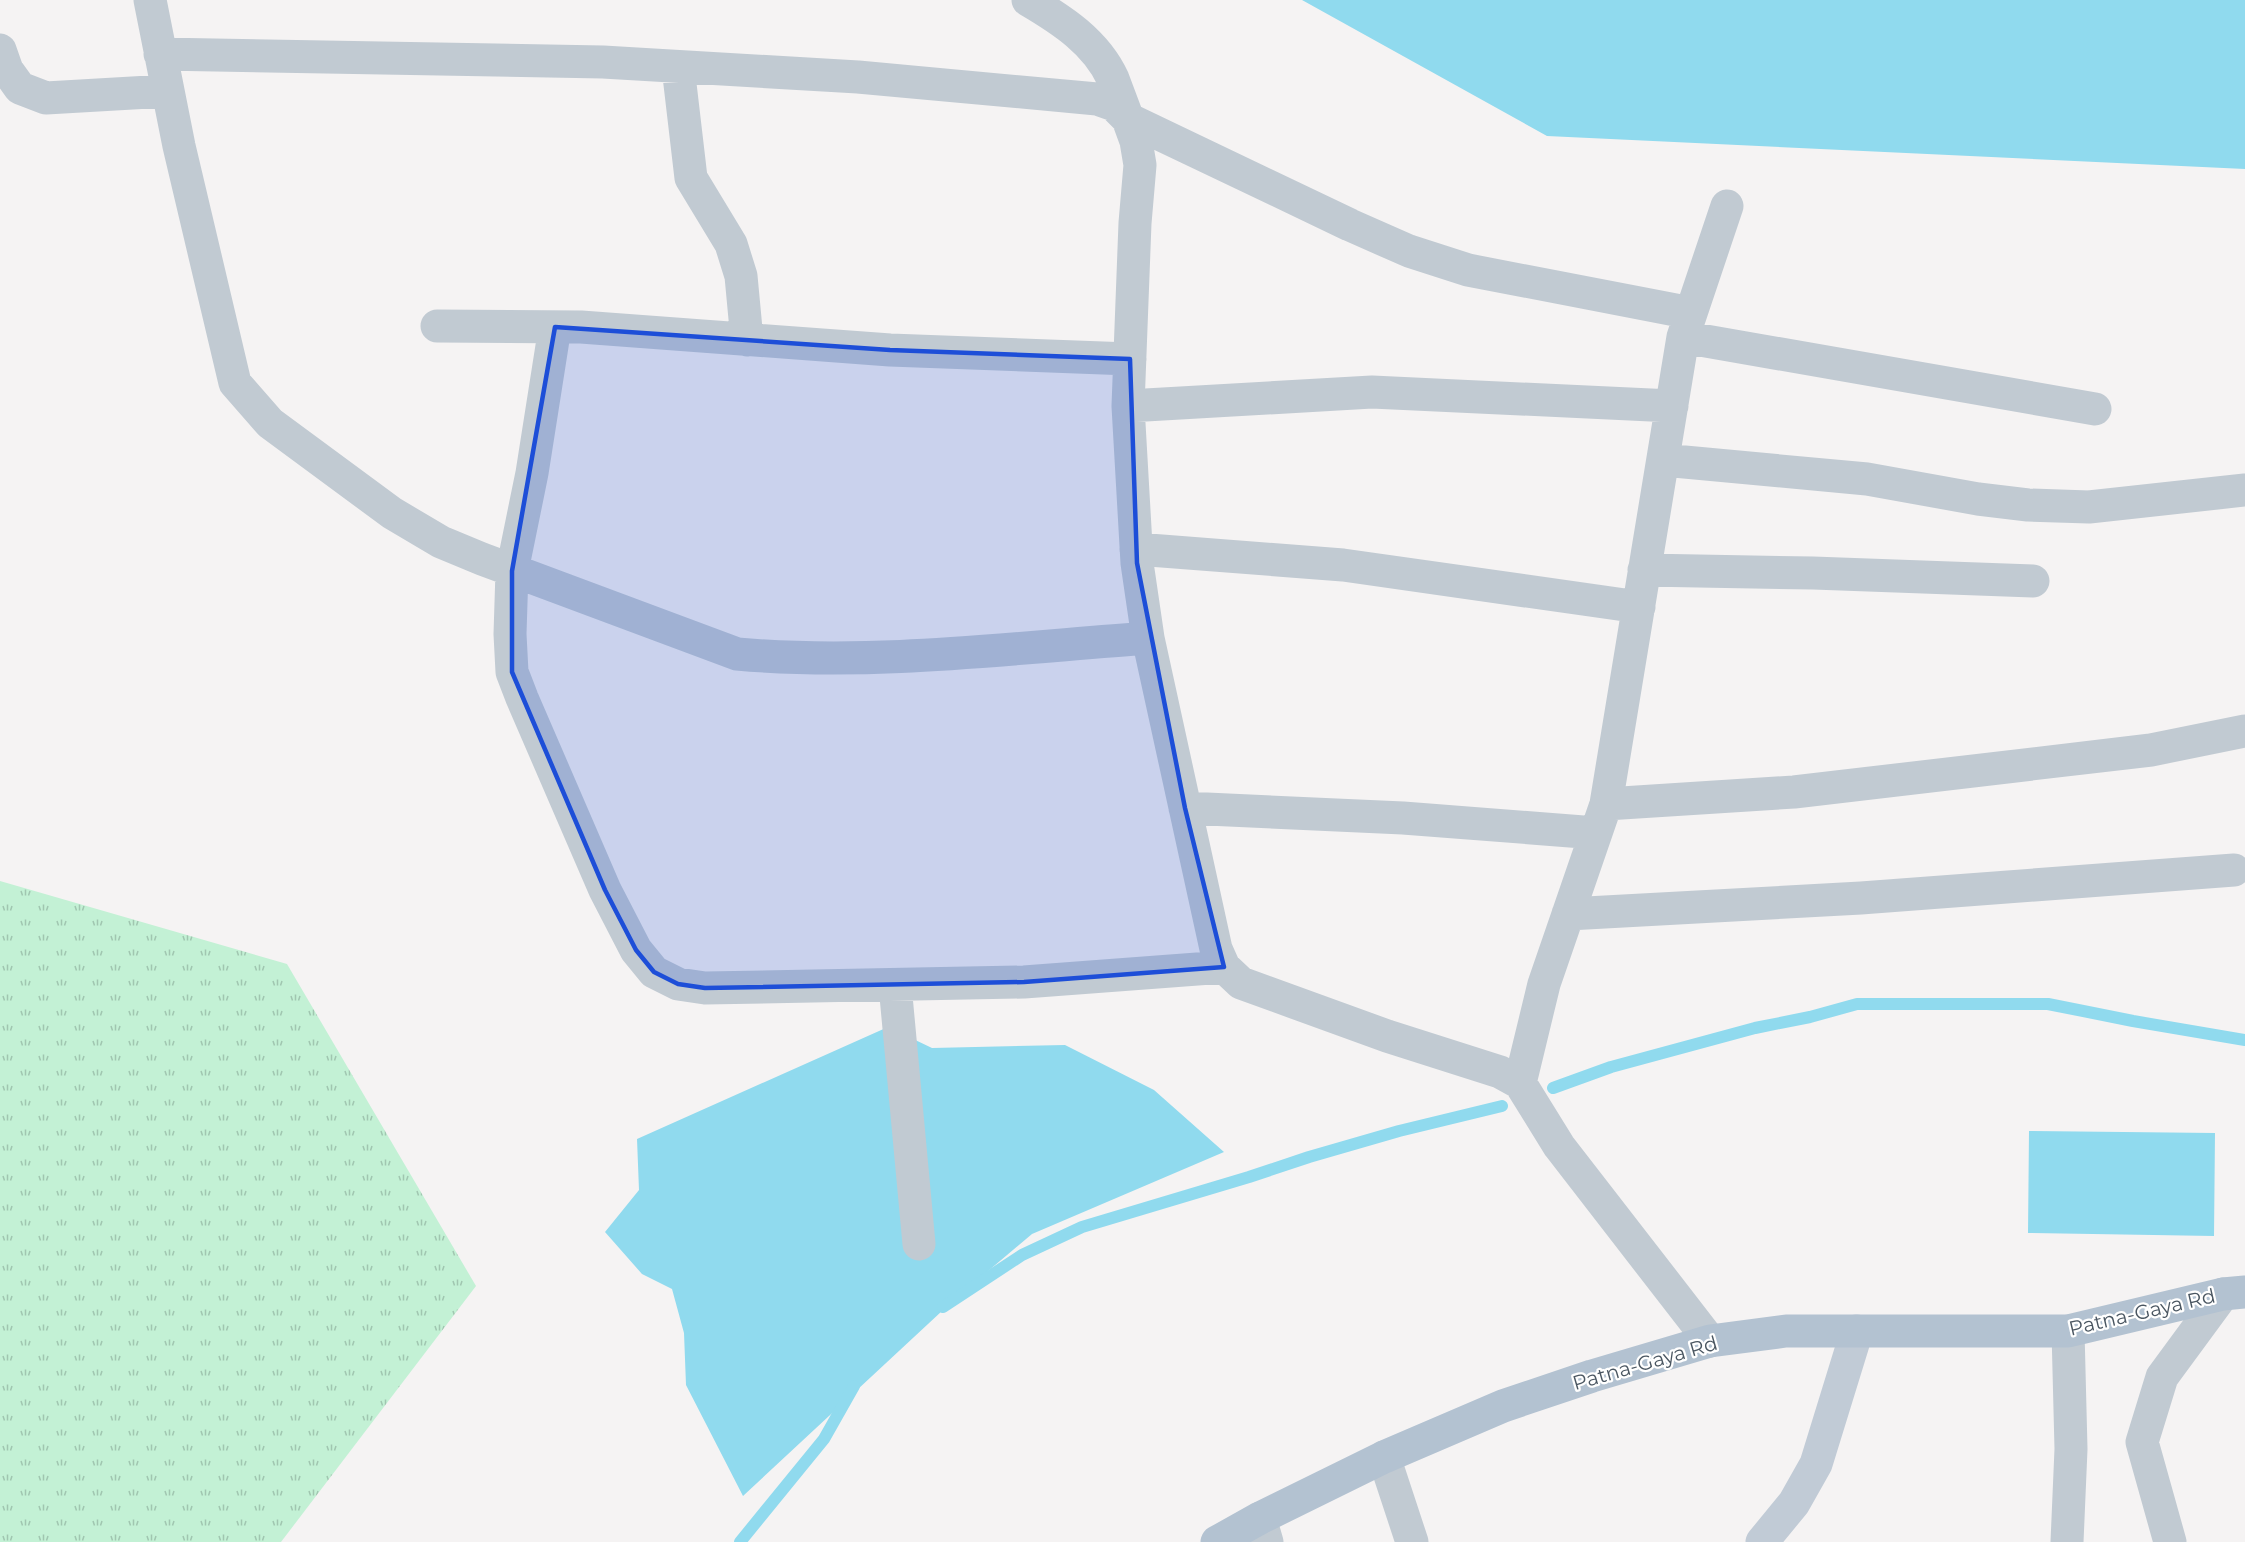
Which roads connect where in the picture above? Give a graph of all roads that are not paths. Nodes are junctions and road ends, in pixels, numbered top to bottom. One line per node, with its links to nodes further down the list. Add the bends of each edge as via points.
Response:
1 (150, 0): 4 (street)
2 (1028, 0): 7 (street, via 1056,16 1091,45 1112,77)
3 (0, 50): 6 (street, via 7,70 20,88 46,98)
4 (160, 54): 5 (street, via 603,62); 6 (street)
5 (678, 67): 7 (street, via 858,77 1097,99 1114,105); 12 (street, via 691,178 731,244 741,276)
6 (167, 91): 21 (street, via 236,383 270,423 392,513 441,542)
7 (1128, 119): 9 (street, via 1409,251 1468,270); 13 (street, via 1140,165)
8 (1727, 206): 9 (street)
9 (1687, 325): 15 (street); 16 (street)
10 (437, 326): 11 (street)
11 (555, 327): 12 (street); 21 (street)
12 (747, 340): 13 (street)
13 (1130, 359): 14 (street)
14 (1128, 406): 15 (street, via 1372,392); 19 (street)
15 (1672, 406): 17 (street)
16 (2095, 409)
17 (1663, 460): 18 (street, via 1867,479 2028,505 2088,507); 20 (street)
18 (2245, 490)
19 (1136, 549): 23 (street, via 1343,565); 24 (street)
20 (1644, 570): 22 (street); 23 (street)
21 (512, 571): 24 (street, via 737,654 861,658); 31 (street, via 510,634 513,672 522,698 605,890 636,950 654,972 678,984 705,988)
22 (2033, 580)
23 (1639, 607): 27 (street)
24 (1148, 638): 26 (street)
25 (2245, 731): 27 (street, via 2151,750)
26 (1185, 808): 27 (street, via 1403,818); 30 (street, via 1216,949)
27 (1601, 818): 29 (street)
28 (2234, 870): 29 (street, via 1861,898)
29 (1568, 914): 32 (street, via 1544,984)
30 (1224, 968): 31 (street, via 1024,982); 32 (street, via 1241,983 1387,1036 1500,1071)
31 (895, 985): 33 (street)
32 (1520, 1083): 37 (street, via 1559,1146)
33 (920, 1244)
34 (2234, 1293): 36 (main road, Patna-Gaya Rd); 44 (street, via 2162,1377 2142,1442)
35 (1857, 1331): 36 (main road, Patna-Gaya Rd); 37 (main road, Patna-Gaya Rd, via 1786,1331); 42 (street, via 1816,1464 1794,1503)
36 (2068, 1331): 43 (street, via 2071,1449)
37 (1710, 1341): 38 (main road, Patna-Gaya Rd, via 1503,1406)
38 (1384, 1457): 39 (main road, Patna-Gaya Rd); 41 (street)
39 (1264, 1530): 40 (main road, Patna-Gaya Rd)
40 (1217, 1542)
41 (1412, 1542)
42 (1762, 1542)
43 (2067, 1542)
44 (2170, 1542)

